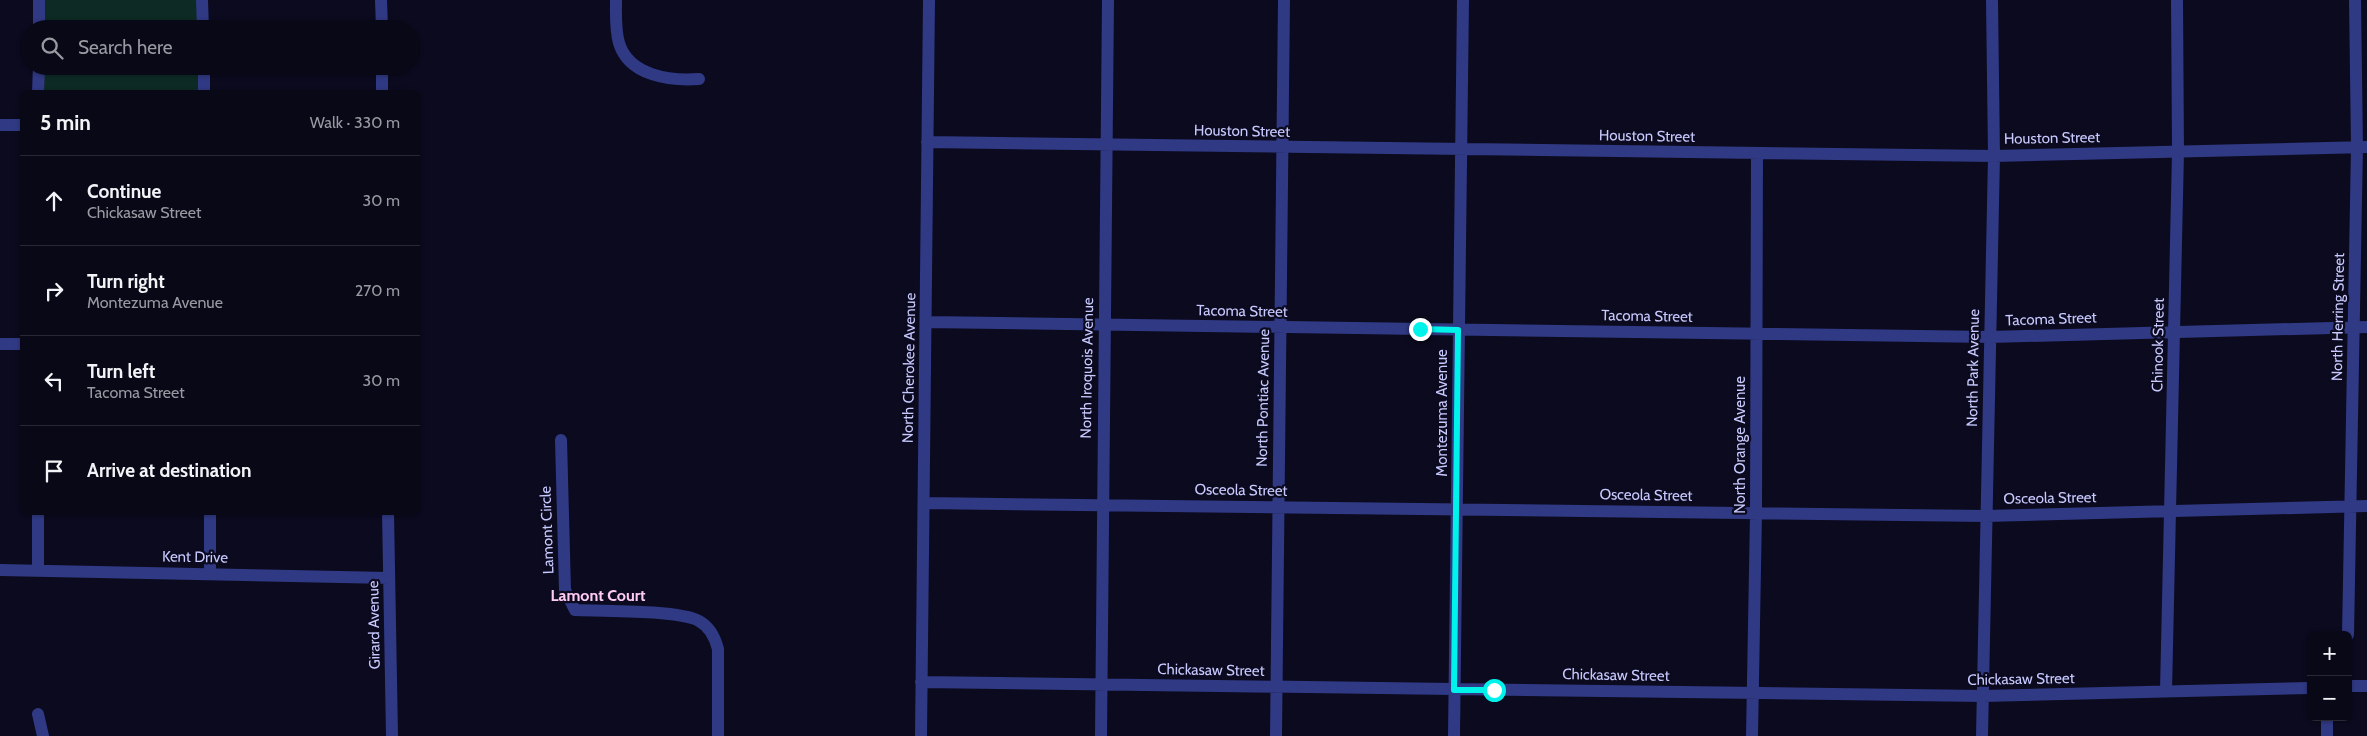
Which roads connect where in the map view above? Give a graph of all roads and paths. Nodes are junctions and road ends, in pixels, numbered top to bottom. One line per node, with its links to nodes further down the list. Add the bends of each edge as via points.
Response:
1 (39, 0): 12 (street)
2 (202, 0): 13 (street)
3 (381, 0): 14 (street)
4 (616, 0): 18 (street, via 619,44 627,58 638,67 666,79)
5 (929, 0): 24 (street, North Cherokee Avenue)
6 (1108, 0): 25 (street, North Iroquois Avenue)
7 (1284, 0): 26 (street, North Pontiac Avenue)
8 (1463, 0): 28 (street, Montezuma Avenue)
9 (1992, 0): 31 (street, North Park Avenue)
10 (2176, 0): 29 (street, Chinook Street)
11 (2355, 0): 27 (street, North Herring Street)
12 (39, 20)
13 (203, 20)
14 (382, 20)
15 (39, 75): 19 (street)
16 (204, 75): 20 (street)
17 (382, 75): 21 (street)
18 (699, 80)
19 (38, 90)
20 (204, 90)
21 (382, 90)
22 (0, 125): 23 (street)
23 (20, 125)
24 (927, 142): 25 (street, Houston Street); 32 (street, North Cherokee Avenue)
25 (1106, 145): 26 (street, Houston Street); 33 (street, North Iroquois Avenue)
26 (1282, 147): 28 (street, Houston Street); 34 (street, North Pontiac Avenue)
27 (2362, 147): 29 (street, Houston Street); 35 (street, North Herring Street)
28 (1461, 150): 30 (street, Houston Street); 37 (street, Montezuma Avenue)
29 (2178, 152): 31 (street, Houston Street); 38 (street, Chinook Street)
30 (1757, 153): 31 (street, Houston Street); 39 (street, North Orange Avenue)
31 (1994, 156): 40 (street, North Park Avenue)
32 (926, 322): 33 (street, Tacoma Street); 44 (street, North Cherokee Avenue)
33 (1103, 326): 34 (street, Tacoma Street); 45 (street, North Iroquois Avenue)
34 (1280, 327): 37 (street, Tacoma Street); 47 (street, North Pontiac Avenue)
35 (2354, 327): 36 (street, Tacoma Street); 38 (street, Tacoma Street); 48 (street, North Herring Street)
36 (2367, 327)
37 (1458, 330): 39 (street, Tacoma Street); 49 (street, Montezuma Avenue)
38 (2174, 332): 40 (street, Tacoma Street); 50 (street, Chinook Street)
39 (1756, 333): 40 (street, Tacoma Street); 51 (street, North Orange Avenue)
40 (1990, 337): 55 (street, North Park Avenue)
41 (0, 344): 42 (street)
42 (20, 344)
43 (561, 440): 75 (street, Lamont Circle, via 565,590 575,610 682,616 703,624 711,632 718,649)
44 (924, 503): 45 (street, Osceola Street); 61 (street, North Cherokee Avenue)
45 (1102, 505): 47 (street, Osceola Street); 62 (street, North Iroquois Avenue)
46 (2367, 506): 48 (street, Osceola Street)
47 (1278, 507): 49 (street, Osceola Street); 65 (street, North Pontiac Avenue)
48 (2351, 507): 50 (street, Osceola Street); 60 (street, North Herring Street)
49 (1457, 509): 51 (street, Osceola Street); 67 (street, Montezuma Avenue)
50 (2170, 512): 55 (street, Osceola Street); 68 (street, Chinook Street)
51 (1756, 513): 55 (street, Osceola Street); 69 (street, North Orange Avenue)
52 (38, 515): 57 (street)
53 (210, 515): 58 (street)
54 (388, 515): 59 (street, Girard Avenue)
55 (1986, 516): 70 (street, North Park Avenue)
56 (0, 570): 57 (street, Kent Drive)
57 (38, 570): 58 (street, Kent Drive)
58 (210, 574): 59 (street, Kent Drive)
59 (389, 578): 74 (street, Girard Avenue)
60 (2348, 631)
61 (921, 682): 62 (street, Chickasaw Street); 76 (street, North Cherokee Avenue)
62 (1101, 685): 65 (street, Chickasaw Street); 77 (street, North Iroquois Avenue)
63 (2352, 686): 64 (street)
64 (2367, 686)
65 (1276, 687): 67 (street, Chickasaw Street); 78 (street, North Pontiac Avenue)
66 (2307, 688): 68 (street, Chickasaw Street)
67 (1454, 690): 69 (street, Chickasaw Street); 79 (street, Montezuma Avenue)
68 (2166, 691): 70 (street, Chickasaw Street)
69 (1753, 693): 70 (street, Chickasaw Street); 80 (street, North Orange Avenue)
70 (1983, 696): 81 (street, North Park Avenue)
71 (38, 714): 73 (street)
72 (2327, 721): 82 (street)
73 (43, 736)
74 (392, 736)
75 (718, 736)
76 (921, 736)
77 (1101, 736)
78 (1276, 736)
79 (1454, 736)
80 (1752, 736)
81 (1982, 736)
82 (2327, 736)

